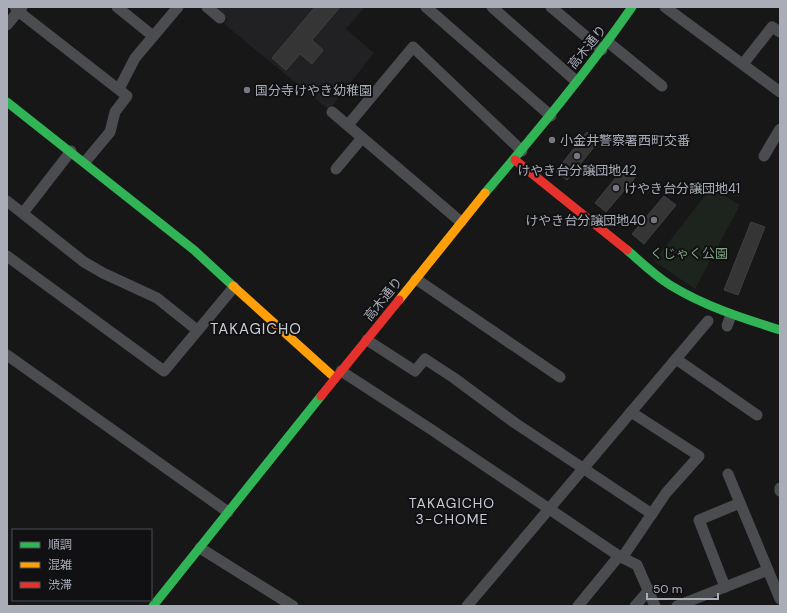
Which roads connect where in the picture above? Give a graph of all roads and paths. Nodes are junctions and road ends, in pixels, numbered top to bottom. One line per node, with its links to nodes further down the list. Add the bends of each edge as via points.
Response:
1 (118, 7): 13 (street)
2 (178, 7): 13 (street)
3 (206, 7): 10 (street)
4 (426, 7): 22 (street)
5 (492, 7): 16 (street)
6 (551, 7): 14 (street)
7 (665, 7): 15 (street)
8 (19, 8): 11 (street); 18 (street, via 23,15)
9 (629, 8): 14 (street, 高木通り)
10 (220, 18)
11 (7, 25)
12 (780, 32): 15 (street, via 772,27)
13 (153, 36): 18 (street, via 135,58)
14 (605, 46): 16 (street, 高木通り); 17 (street)
15 (743, 64): 19 (street)
16 (576, 82): 22 (street, 高木通り)
17 (662, 86)
18 (119, 89): 30 (street, via 127,96 115,112 110,132)
19 (780, 92)
20 (7, 102): 26 (street)
21 (332, 112): 23 (street)
22 (551, 116): 27 (street, 高木通り)
23 (348, 126): 25 (street); 27 (street, via 412,48)
24 (780, 129): 28 (street)
25 (362, 138): 31 (street); 34 (street)
26 (71, 151): 30 (street); 33 (street)
27 (522, 151): 29 (street, 高木通り)
28 (764, 156)
29 (515, 160): 34 (street, 高木通り, via 507,166); 38 (street, via 658,278 690,297)
30 (85, 162): 37 (street, via 194,250)
31 (336, 169)
32 (7, 201): 33 (street)
33 (23, 213): 41 (street, via 84,262 157,298)
34 (461, 222): 36 (street, 高木通り)
35 (7, 256): 41 (street, via 164,371)
36 (416, 279): 43 (street, 高木通り); 47 (street)
37 (234, 287): 41 (street); 46 (street)
38 (731, 315): 40 (street); 42 (street)
39 (708, 321): 45 (street)
40 (727, 326)
41 (197, 330)
42 (780, 330)
43 (367, 340): 46 (street, 高木通り); 50 (street, via 415,371 425,359)
44 (7, 354): 56 (street)
45 (676, 359): 48 (street); 49 (street)
46 (338, 374): 55 (street, via 432,430); 56 (street, 高木通り)
47 (560, 377)
48 (632, 412): 50 (street); 57 (street, via 699,456 666,493)
49 (757, 415)
50 (583, 469): 55 (street); 57 (street)
51 (728, 474): 54 (street)
52 (780, 488): 53 (street)
53 (780, 491)
54 (740, 503): 60 (street); 61 (street, via 699,520)
55 (549, 510): 59 (street); 67 (street)
56 (228, 512): 58 (street, 高木通り)
57 (652, 514): 59 (street)
58 (200, 548): 65 (street); 66 (street, 高木通り)
59 (620, 557): 62 (street, via 637,565); 68 (street)
60 (768, 570): 61 (street); 63 (street)
61 (725, 587): 64 (street)
62 (649, 590): 69 (street); 70 (street)
63 (780, 599)
64 (696, 602): 71 (street)
65 (289, 605)
66 (153, 606)
67 (467, 606)
68 (578, 606)
69 (636, 606)
70 (655, 606)
71 (677, 606)

